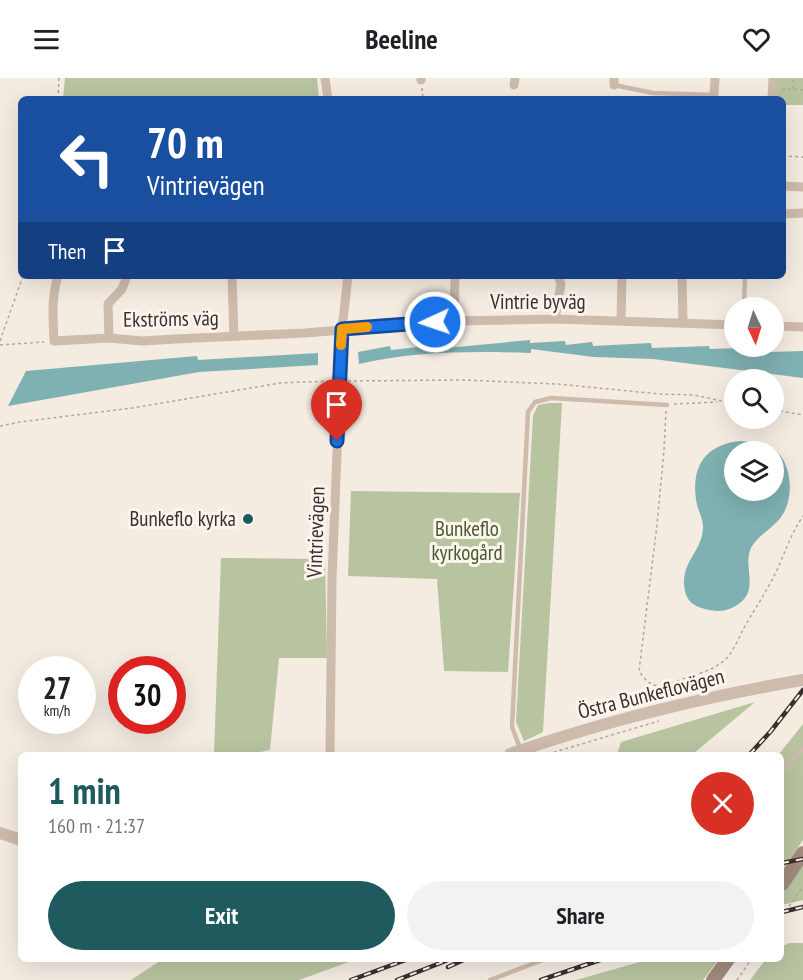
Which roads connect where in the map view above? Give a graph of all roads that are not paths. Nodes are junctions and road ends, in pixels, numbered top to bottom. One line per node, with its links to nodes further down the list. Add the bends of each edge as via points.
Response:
1 (325, 78): 7 (street)
2 (715, 78): 6 (street)
3 (773, 78): 5 (street)
4 (614, 82): 6 (lane, via 653,93)
5 (772, 94)
6 (714, 95)
7 (328, 96)
8 (786, 186): 9 (street)
9 (803, 187)
10 (803, 213): 11 (street)
11 (786, 214)
12 (57, 279): 31 (street, Ekströms väg, via 52,304 54,341)
13 (126, 279): 31 (street, via 108,303)
14 (232, 279): 30 (street)
15 (348, 279): 29 (street, Vintrievägen)
16 (455, 279): 23 (street)
17 (559, 279): 22 (street)
18 (622, 279): 24 (street)
19 (682, 279): 25 (street)
20 (745, 279): 21 (lane)
21 (744, 297)
22 (555, 319): 23 (street, Vintrie byväg); 24 (street, Vintrie byväg)
23 (454, 321): 29 (street, Vintrie byväg)
24 (621, 321): 25 (street, Vintrie byväg)
25 (683, 323): 26 (street, Vintrie byväg)
26 (724, 325)
27 (784, 326): 28 (street)
28 (803, 327)
29 (342, 329): 30 (street, Ekströms väg); 35 (street, Vintrievägen)
30 (234, 336): 31 (street, Ekströms väg, via 142,341)
31 (109, 338)
32 (667, 405): 36 (lane, via 550,398 535,402 528,412 512,727)
33 (803, 680): 37 (street, Östra Bunkeflovägen, via 672,706)
34 (803, 748): 38 (lane)
35 (330, 752)
36 (515, 752)
37 (518, 752)
38 (784, 770)
39 (0, 833): 40 (street)
40 (18, 839)
41 (803, 853): 42 (main road)
42 (784, 881)
43 (537, 962): 45 (lane)
44 (726, 962): 46 (main road)
45 (490, 980)
46 (713, 980)

